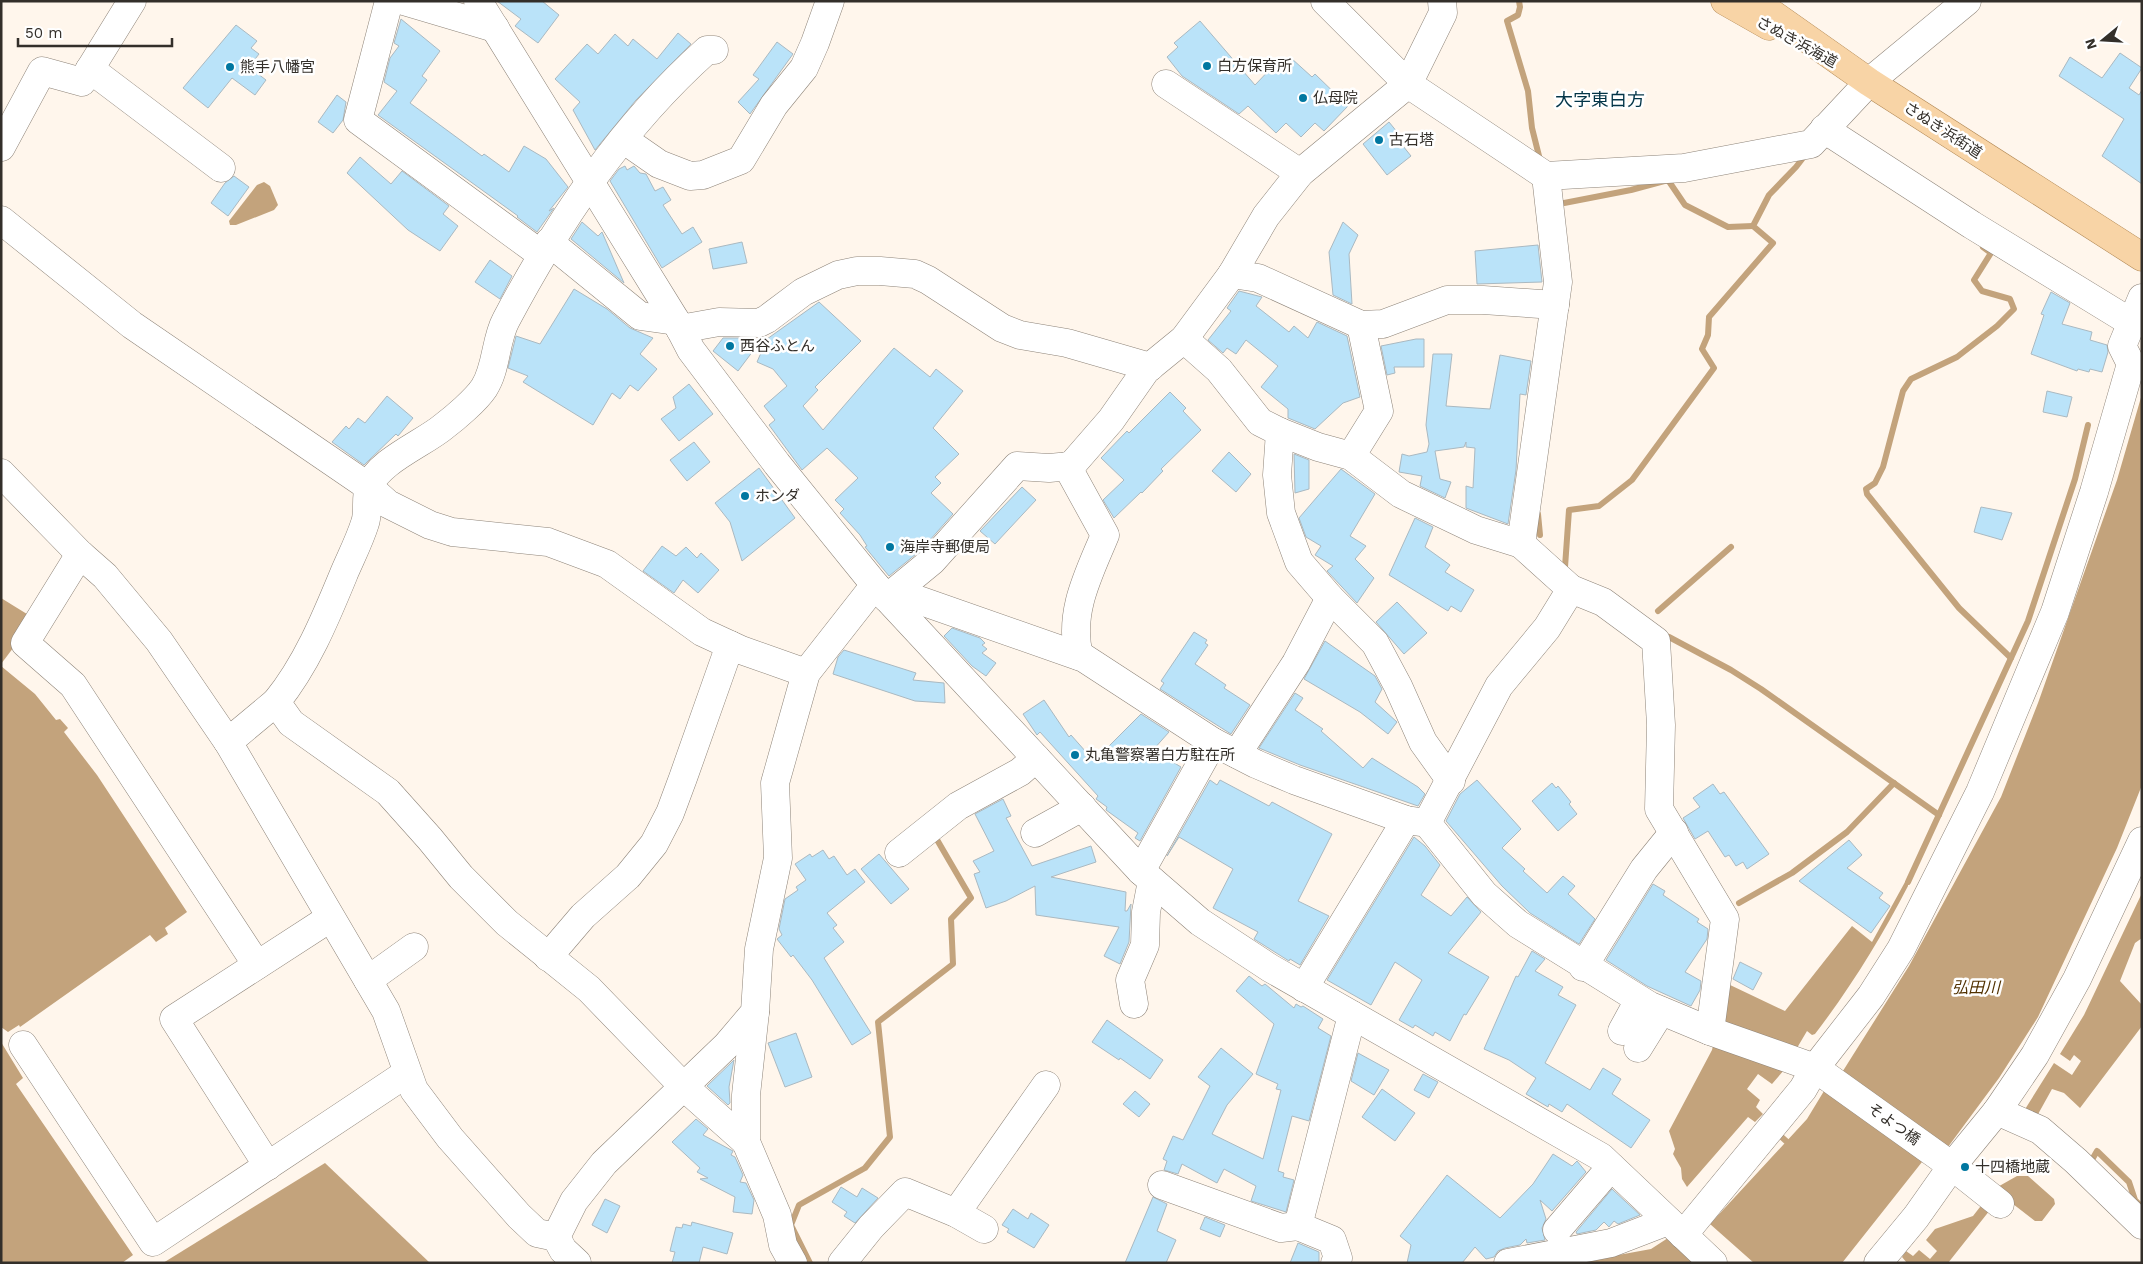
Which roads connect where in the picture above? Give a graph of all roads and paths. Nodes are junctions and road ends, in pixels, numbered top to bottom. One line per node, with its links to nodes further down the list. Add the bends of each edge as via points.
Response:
1 (132, 1): 13 (street)
2 (388, 1): 25 (street, via 358,120)
3 (404, 1): 11 (street)
4 (478, 1): 11 (street)
5 (830, 1): 18 (street, via 804,68 774,105 741,160 702,175 690,176 659,164)
6 (1325, 1): 16 (street)
7 (1442, 1): 16 (street, via 1443,13)
8 (1725, 1): 14 (main road, さぬき浜海道)
9 (1754, 1): 14 (main road, さぬき浜街道)
10 (1967, 1): 14 (street)
11 (495, 28): 23 (street)
12 (714, 50): 18 (street, via 707,50 690,66)
13 (90, 69): 19 (street, via 82,82 42,71); 20 (street)
14 (1869, 82): 17 (street); 26 (main road, さぬき浜街道)
15 (1166, 84): 21 (street)
16 (1408, 84): 21 (street); 22 (street)
17 (1824, 130): 22 (street, via 1811,144 1684,168); 29 (street, via 1972,225)
18 (623, 139): 23 (street)
19 (1, 147)
20 (221, 168)
21 (1300, 173): 27 (street, via 1266,216)
22 (1546, 176): 28 (street, via 1558,282)
23 (589, 181): 25 (street); 30 (street)
24 (1, 220): 38 (street, via 132,325)
25 (546, 249): 30 (street, via 640,316); 38 (street, via 504,322 484,388 442,428 396,457)
26 (2139, 255)
27 (1232, 274): 31 (street, via 1258,278); 32 (street)
28 (1555, 305): 31 (street, via 1448,300 1383,324); 39 (street)
29 (2137, 311): 75 (street, via 2122,346 2131,364 2094,492 2055,612 2027,683 1980,792 1901,949)
30 (678, 325): 33 (street, via 758,322 803,292 838,275 857,271 915,274 1002,328); 42 (street, via 690,350)
31 (1360, 325): 35 (street, via 1378,411)
32 (1184, 339): 33 (street); 34 (street, via 1219,370 1260,422)
33 (1150, 367): 36 (street, via 1072,466)
34 (1280, 432): 35 (street); 43 (street, via 1278,475 1281,513 1298,562)
35 (1351, 456): 39 (street, via 1401,494 1476,530)
36 (1067, 466): 42 (street, via 1017,466 932,562); 45 (street, via 1105,535 1078,604 1075,632)
37 (1, 473): 40 (street)
38 (369, 487): 44 (street, via 388,504 430,525 452,532 548,542 608,564 702,632); 47 (street, via 366,522 322,628 288,688)
39 (1521, 544): 41 (street)
40 (80, 554): 48 (street, via 105,576 159,641); 63 (street, via 25,643 72,686)
41 (1571, 589): 52 (street, via 1546,628 1499,686); 55 (street, via 1603,602 1656,641 1661,725 1659,809)
42 (881, 591): 45 (street, via 906,596); 46 (street); 51 (street)
43 (1330, 598): 50 (street, via 1296,663); 52 (street, via 1375,644 1423,742)
44 (730, 645): 46 (street); 62 (street, via 684,778 654,844 628,876 584,916)
45 (1079, 656): 49 (street)
46 (806, 673): 69 (street, via 775,783 778,858 759,950)
47 (276, 702): 48 (street); 62 (street, via 291,723 388,792 465,881 511,927)
48 (228, 742): 60 (street)
49 (1213, 742): 50 (street); 59 (street)
50 (1237, 754): 54 (street, via 1294,780)
51 (1036, 758): 53 (street); 58 (street, via 1020,772 958,806)
52 (1451, 781): 54 (street)
53 (1082, 807): 56 (street); 59 (street)
54 (1417, 821): 64 (street, そよつ橋, via 1484,894 1518,924); 66 (street)
55 (1674, 832): 64 (street, via 1644,869); 71 (street, via 1725,919)
56 (1035, 833)
57 (2142, 842): 78 (street, via 2059,1014)
58 (900, 853)
59 (1146, 876): 66 (street, via 1200,922); 67 (street, via 1145,945 1130,980)
60 (330, 918): 63 (street); 65 (street)
61 (414, 947): 65 (street)
62 (548, 957): 77 (street, via 589,989)
63 (257, 965): 80 (street, via 174,1019)
64 (1583, 967): 68 (street, そよつ橋)
65 (368, 980): 74 (street, via 386,1010)
66 (1304, 988): 70 (street)
67 (1134, 1004)
68 (1650, 1005): 71 (street, そよつ橋); 72 (street)
69 (755, 1012): 77 (street); 79 (street, via 747,1085)
70 (1352, 1015): 82 (street, via 1601,1157); 87 (street)
71 (1710, 1031): 75 (street, そよつ橋)
72 (1630, 1040)
73 (23, 1045): 80 (street, via 153,1242)
74 (408, 1073): 80 (street); 91 (street, via 414,1090 450,1138 519,1216 537,1234)
75 (1825, 1075): 81 (street, そよつ橋); 88 (street, via 1803,1089 1771,1128)
76 (1046, 1085): 85 (street)
77 (683, 1086): 79 (street); 91 (street, via 604,1163 574,1201)
78 (1997, 1111): 81 (street); 86 (street, via 2040,1130)
79 (746, 1142): 93 (street, via 777,1214 783,1245)
80 (268, 1166)
81 (1952, 1166): 84 (street, そよつ橋); 98 (street)
82 (1611, 1167): 88 (street); 90 (street)
83 (1162, 1185): 87 (street, via 1280,1228)
84 (2000, 1204)
85 (956, 1213): 89 (street); 94 (street, via 905,1192)
86 (2142, 1225)
87 (1298, 1226): 95 (street, via 1332,1240 1338,1258)
88 (1675, 1228): 96 (street); 97 (street)
89 (984, 1229)
90 (1557, 1230)
91 (556, 1237): 92 (street, via 563,1250)
92 (577, 1263)
93 (793, 1263)
94 (842, 1263)
95 (1335, 1263)
96 (1508, 1263)
97 (1713, 1263)
98 (1878, 1263)

